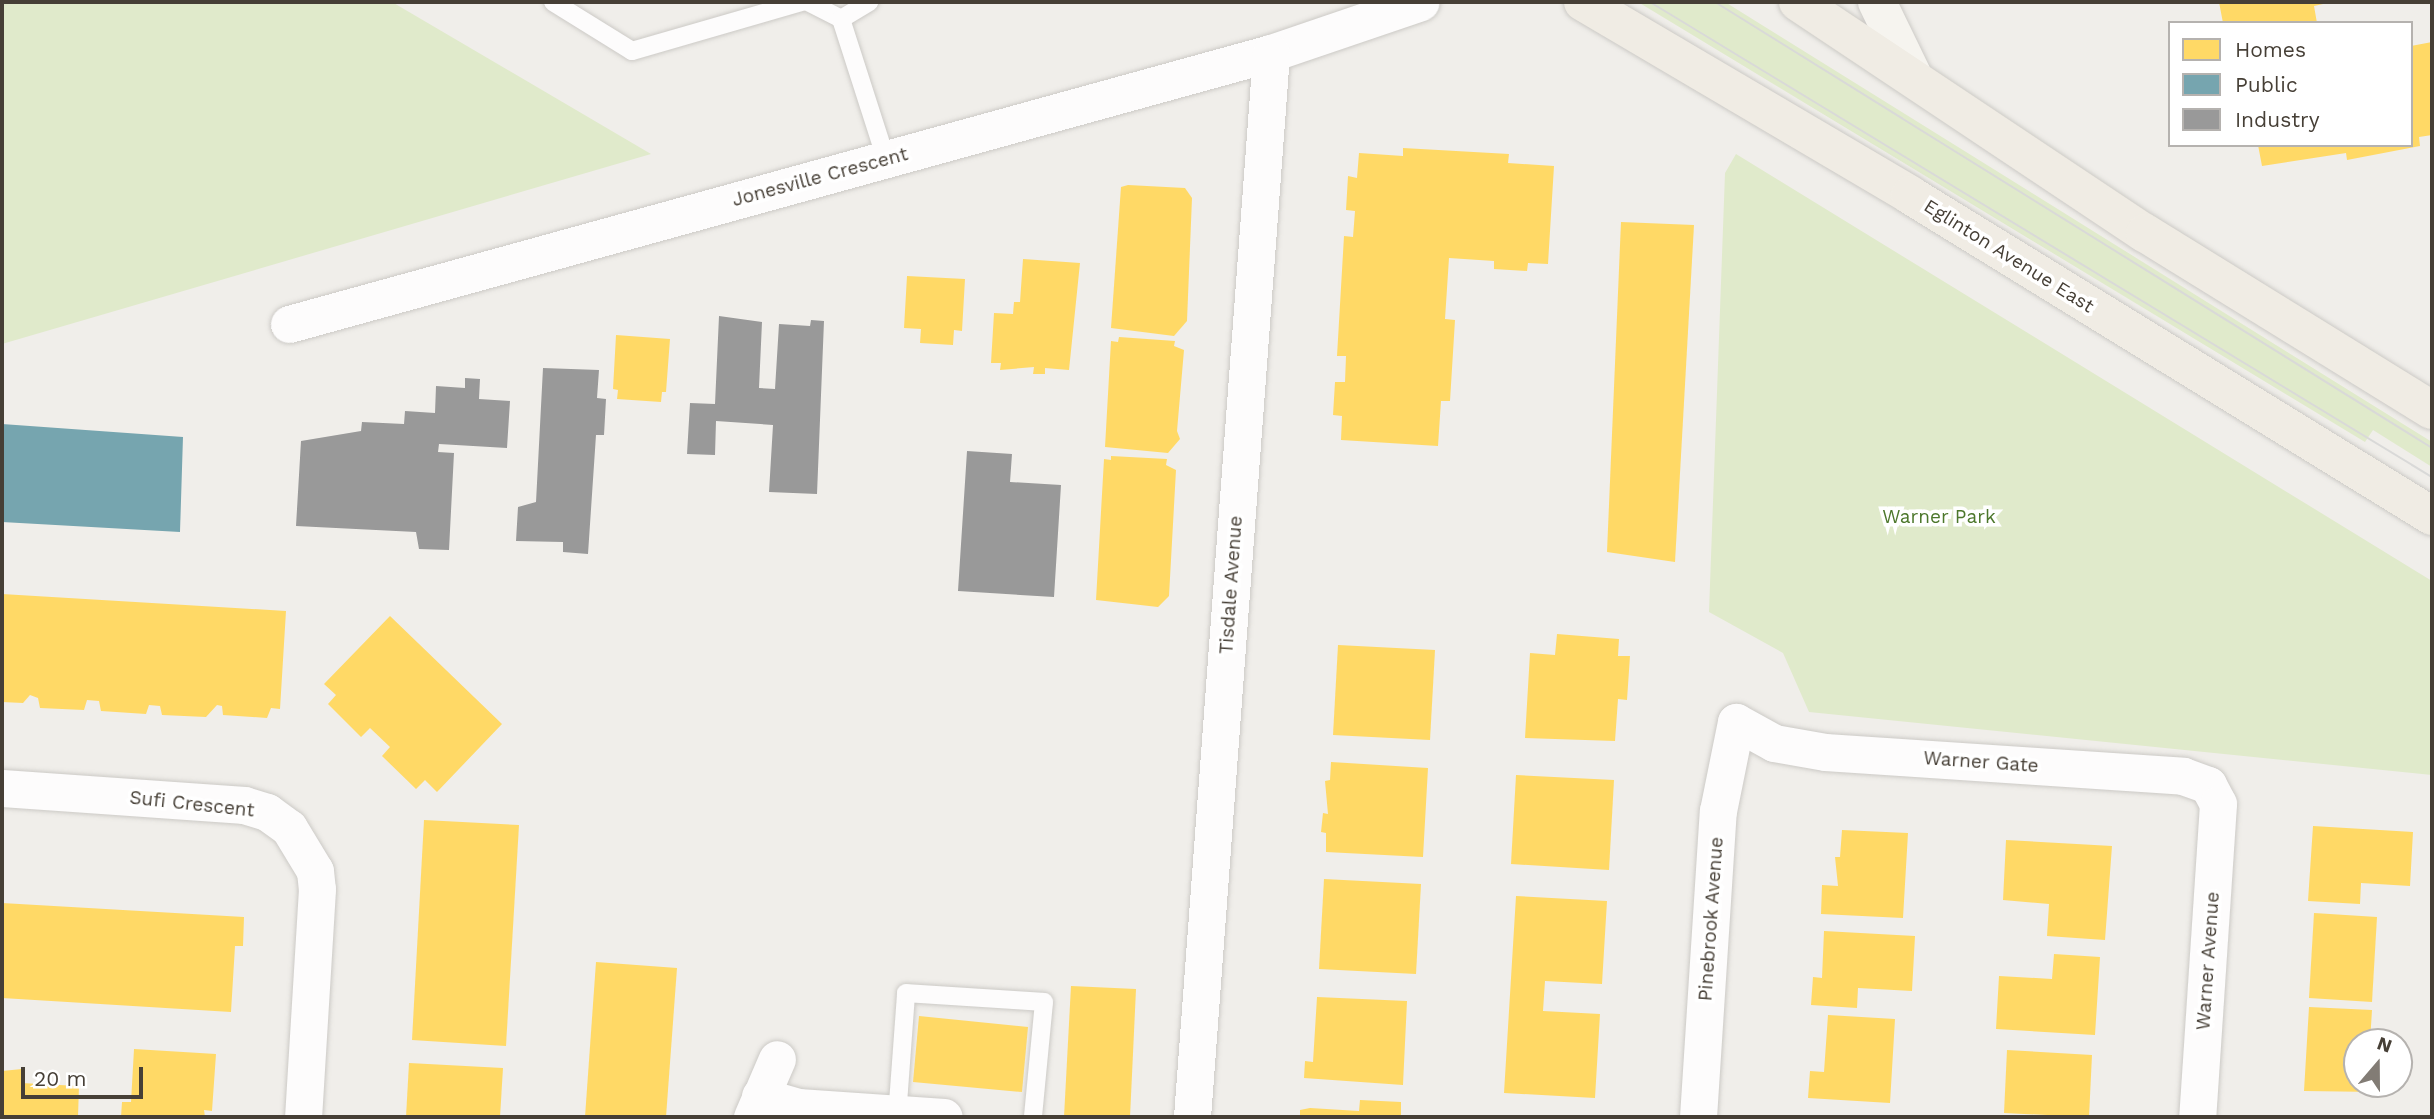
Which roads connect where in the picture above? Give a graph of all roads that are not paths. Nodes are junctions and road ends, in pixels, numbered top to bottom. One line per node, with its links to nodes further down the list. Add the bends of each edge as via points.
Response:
1 (553, 2): 2 (lane, via 632,51)
2 (802, 2)
3 (808, 2): 11 (lane)
4 (851, 2): 11 (lane)
5 (869, 2): 11 (lane)
6 (1421, 2): 10 (street, Jonesville Crescent)
7 (1583, 2): 17 (main road, Eglinton Avenue East, via 1910,195)
8 (1798, 2): 13 (main road)
9 (1877, 2): 13 (street)
10 (1359, 14): 12 (street, Jonesville Crescent)
11 (841, 19): 14 (lane)
12 (1271, 53): 14 (street, Jonesville Crescent); 27 (street, Tisdale Avenue)
13 (1912, 74): 16 (main road, via 2145,233)
14 (886, 159): 15 (street, Jonesville Crescent)
15 (289, 324)
16 (2432, 410)
17 (2432, 516)
18 (1736, 722): 20 (street, Warner Gate, via 1774,743 1825,752 2183,776 2208,785); 28 (street, Pinebrook Avenue, via 1718,811)
19 (2, 788): 24 (street, Sufi Crescent, via 244,805 267,812 289,828 315,871 317,889)
20 (2218, 804): 29 (street, Warner Avenue)
21 (777, 1059): 22 (street)
22 (756, 1107): 23 (street)
23 (897, 1116): 25 (street); 26 (lane, via 906,993 1044,1002)
24 (303, 1117)
25 (944, 1117)
26 (1033, 1117)
27 (1192, 1117)
28 (1698, 1117)
29 (2197, 1117)

